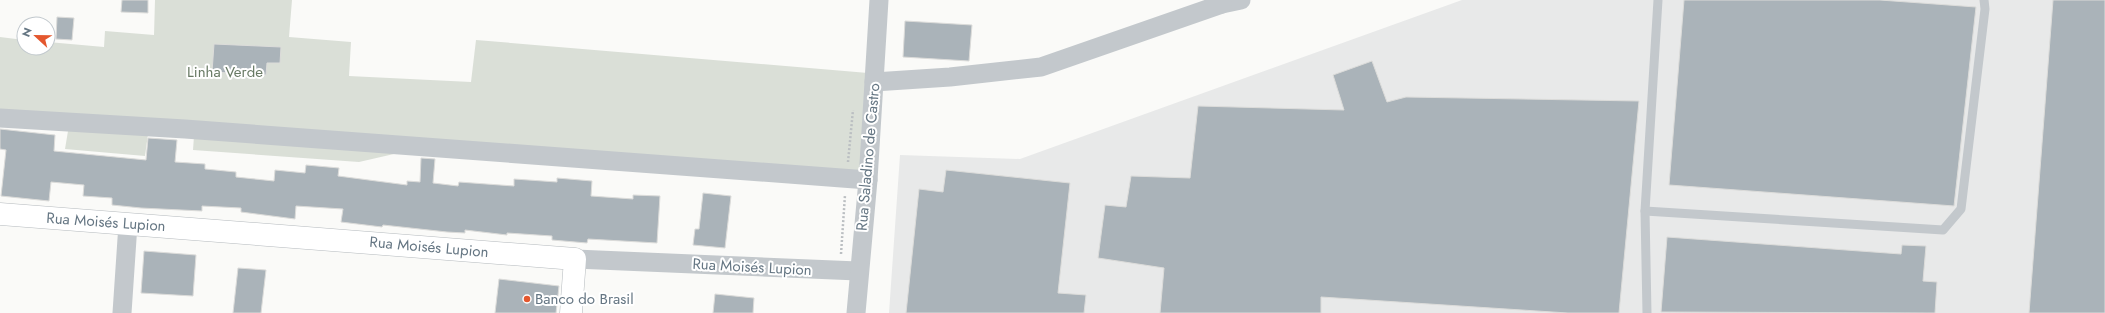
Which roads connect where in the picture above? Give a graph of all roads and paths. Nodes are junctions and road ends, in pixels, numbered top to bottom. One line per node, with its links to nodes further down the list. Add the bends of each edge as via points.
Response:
1 (879, 0): 6 (street, Rua Saladino de Castro)
2 (1241, 0): 5 (street)
3 (1658, 0): 11 (lane)
4 (1984, 0): 11 (lane, via 1986,10 1961,209 1943,230)
5 (1225, 2): 6 (street, via 1041,67)
6 (874, 82): 10 (street, Rua Saladino de Castro)
7 (854, 106): 9 (path)
8 (0, 118): 9 (street, via 185,129)
9 (846, 178): 10 (street); 15 (path)
10 (868, 180): 15 (street, Rua Saladino de Castro)
11 (1644, 211): 19 (lane)
12 (0, 214): 13 (main road, Rua Moisés Lupion)
13 (128, 224): 14 (main road, Rua Moisés Lupion); 16 (street)
14 (575, 259): 15 (street, Rua Moisés Lupion); 17 (main road)
15 (849, 271): 18 (street, Rua Saladino de Castro)
16 (122, 313)
17 (571, 313)
18 (856, 313)
19 (1647, 313)

